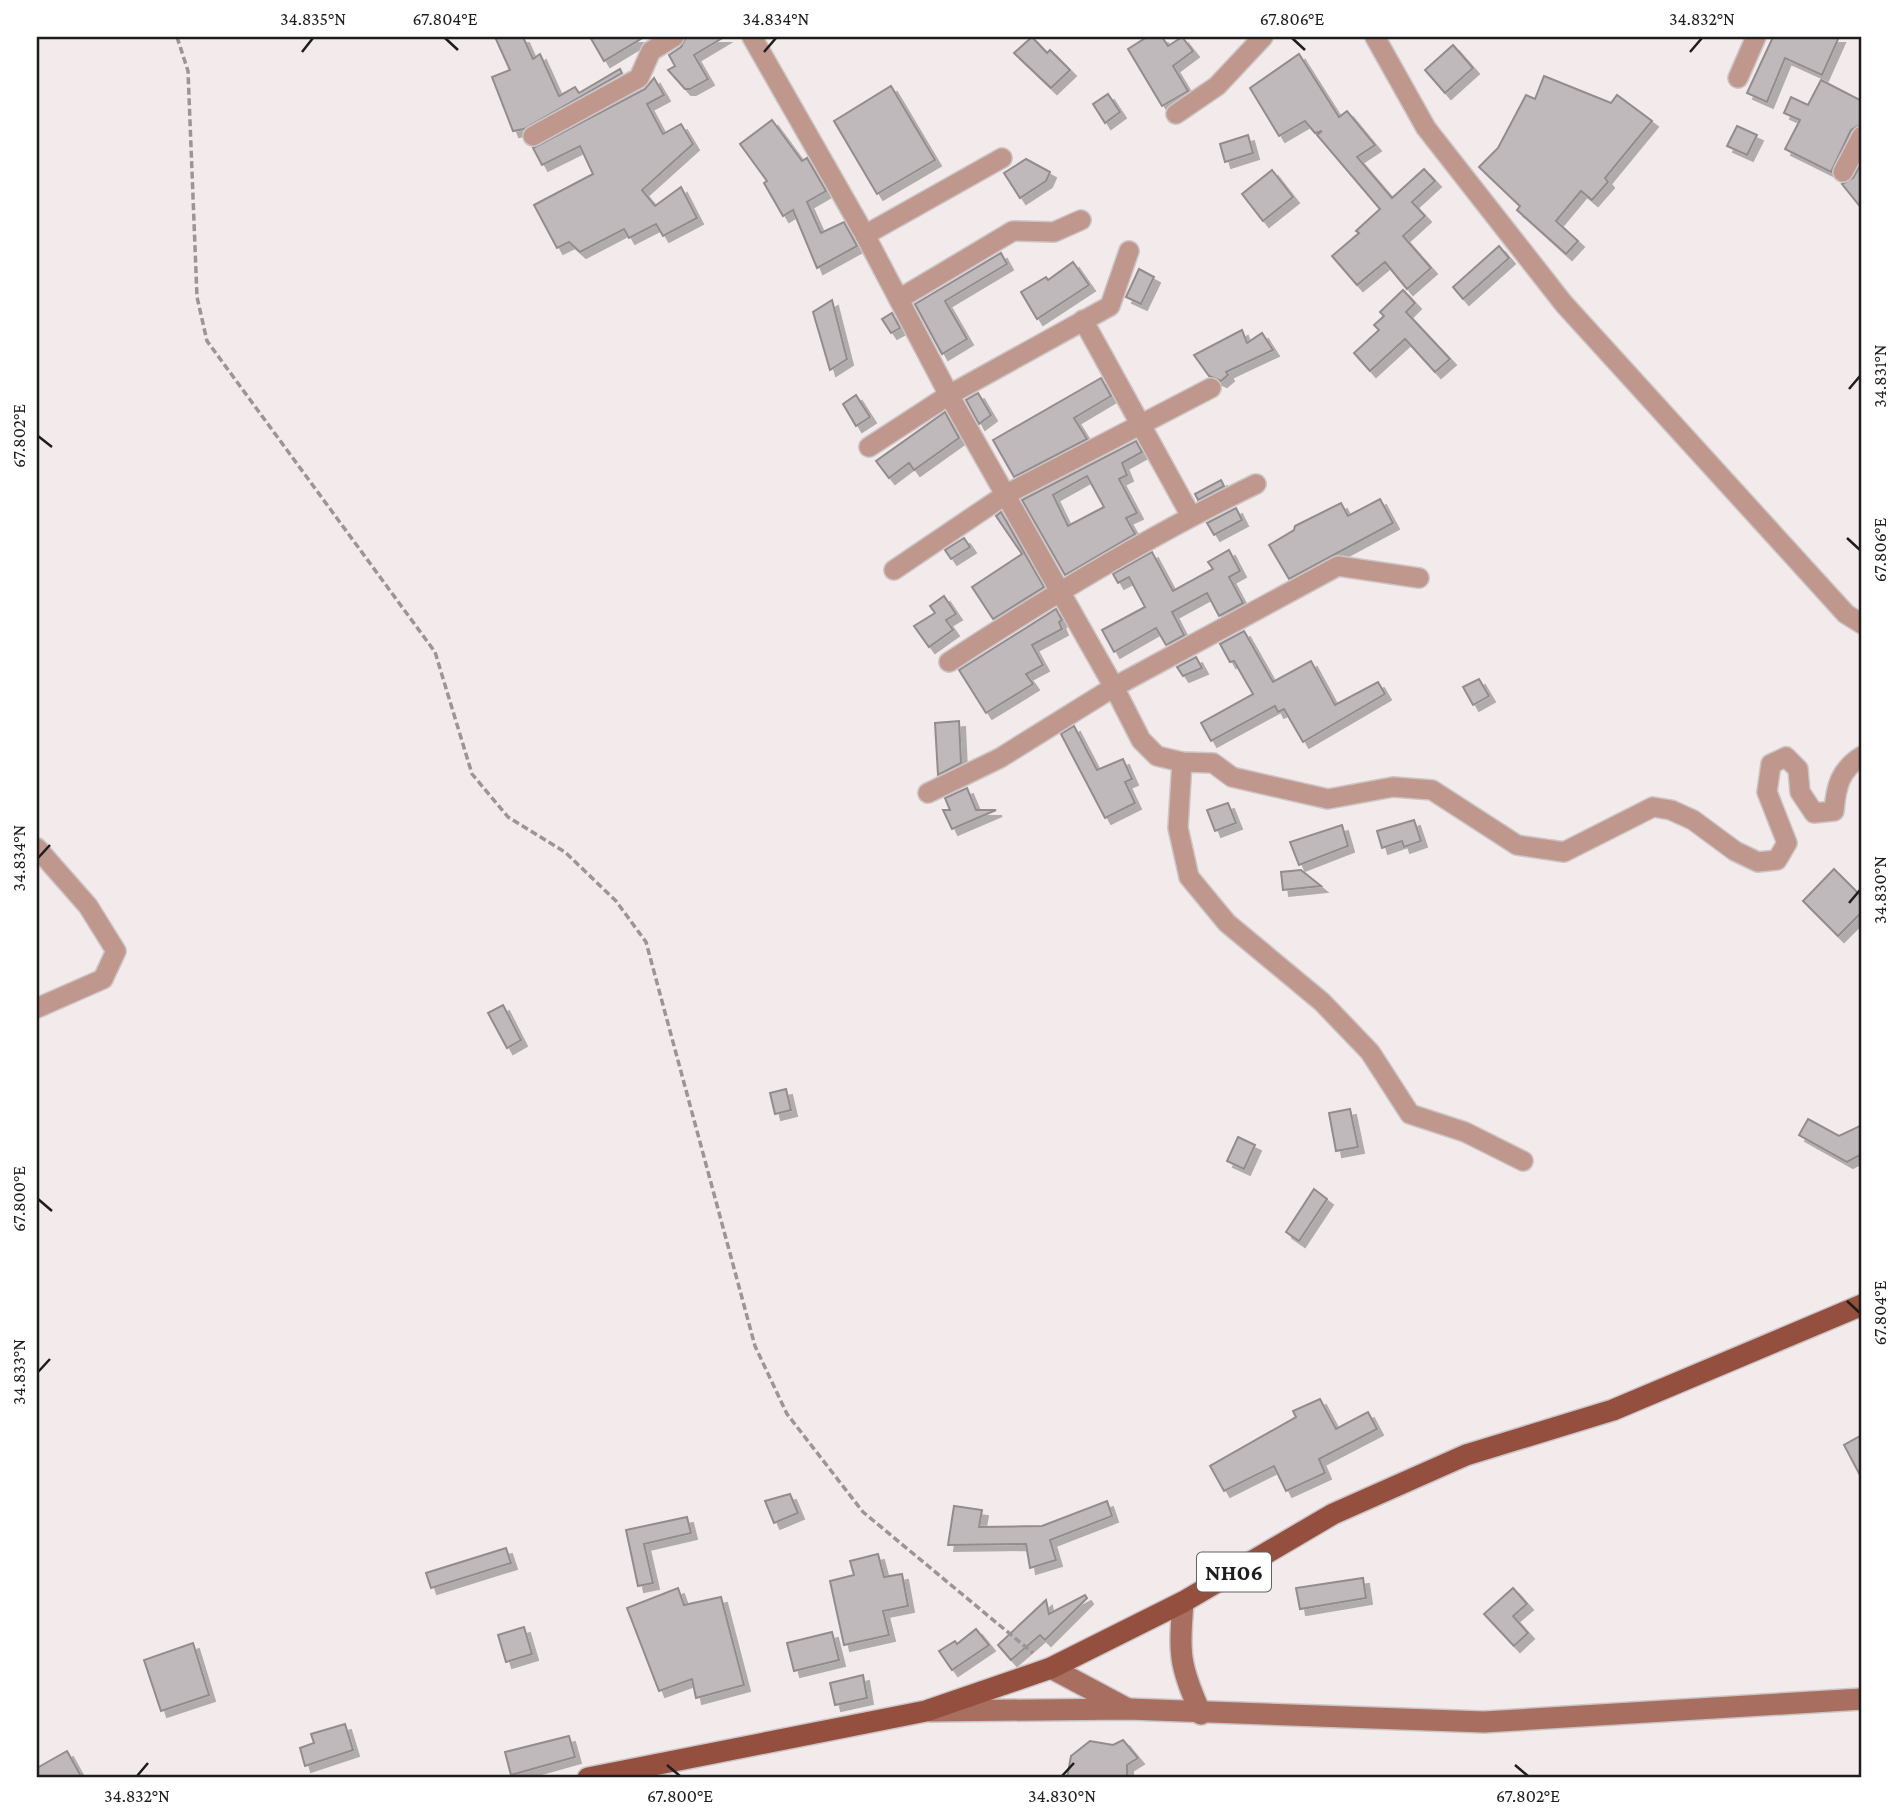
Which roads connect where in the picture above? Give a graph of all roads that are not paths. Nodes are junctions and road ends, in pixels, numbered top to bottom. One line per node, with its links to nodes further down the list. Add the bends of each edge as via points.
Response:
1 (674, 37): 8 (street, via 652,51 639,78)
2 (751, 37): 13 (street)
3 (1263, 37): 7 (street, via 1217,86)
4 (1375, 37): 27 (street, via 1426,128 1564,304 1846,614)
5 (1756, 37): 6 (street)
6 (1738, 78)
7 (1176, 114)
8 (533, 136)
9 (1862, 136): 11 (street)
10 (1002, 158): 13 (street)
11 (1843, 172)
12 (1081, 220): 15 (street, via 1054,232 1013,231)
13 (865, 235): 15 (street)
14 (1129, 251): 16 (street, via 1110,306)
15 (899, 299): 18 (street)
16 (1083, 320): 18 (street); 19 (street)
17 (1210, 388): 19 (street)
18 (949, 395): 20 (street); 22 (street)
19 (1140, 424): 22 (street); 23 (street)
20 (869, 447)
21 (1256, 484): 23 (street)
22 (1005, 495): 24 (street); 26 (street)
23 (1191, 516): 26 (street)
24 (894, 570)
25 (1419, 578): 29 (street, via 1338,566)
26 (1058, 590): 28 (street); 29 (street)
27 (1862, 624)
28 (949, 662)
29 (1114, 687): 31 (street, via 1141,740 1157,756); 32 (street, via 1000,758)
30 (1862, 756): 31 (street, via 1849,765 1837,784 1834,811 1814,813 1800,793 1798,769 1786,757 1770,764 1767,792 1787,843 1777,860 1758,862 1671,810 1653,807 1564,852 1517,845 1432,790 1393,787 1328,799 1232,777 1213,763)
31 (1182, 762): 35 (street, via 1178,828 1189,877 1227,923 1322,1002 1370,1052 1410,1114 1465,1132)
32 (928, 793)
33 (37, 848): 34 (street, via 88,906 116,951 103,979)
34 (37, 1008)
35 (1523, 1161)
36 (1862, 1305): 37 (main road, NH06, via 1613,1410 1454,1460 1334,1514)
37 (1183, 1602): 38 (main road, NH06); 42 (main road, via 1180,1657)
38 (1051, 1668): 40 (main road); 41 (main road, NH06)
39 (1862, 1699): 42 (main road, via 1483,1722)
40 (1128, 1709): 41 (main road); 42 (main road)
41 (926, 1711): 43 (main road, NH06)
42 (1201, 1714)
43 (588, 1778)

